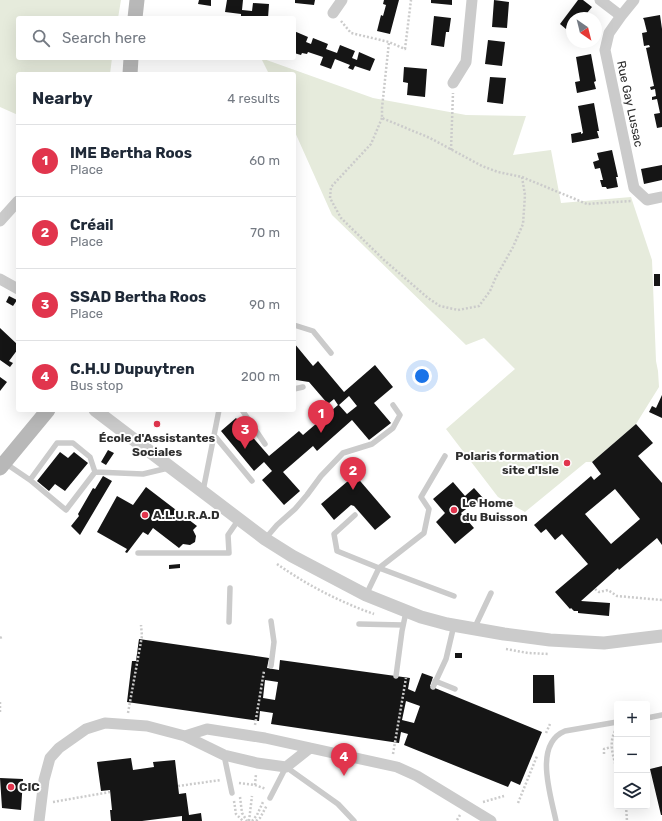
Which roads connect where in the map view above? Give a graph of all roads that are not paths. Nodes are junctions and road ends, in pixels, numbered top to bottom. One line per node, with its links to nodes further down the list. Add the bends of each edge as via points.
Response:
1 (137, 0): 7 (main road)
2 (342, 0): 6 (street)
3 (472, 0): 11 (street, via 466,62)
4 (600, 0): 8 (street)
5 (634, 0): 8 (street, Rue Gay Lussac)
6 (333, 12)
7 (135, 16)
8 (621, 16): 12 (street, Rue Gay Lussac, via 609,33 605,50 634,188 647,200)
9 (131, 60): 10 (main road)
10 (130, 72)
11 (453, 83)
12 (662, 197)
13 (16, 203): 14 (street)
14 (0, 221)
15 (0, 279): 16 (street)
16 (16, 288)
17 (296, 327): 18 (lane, via 313,331)
18 (331, 353)
19 (303, 387): 20 (lane)
20 (296, 389)
21 (393, 405): 37 (lane, via 400,415 393,428 372,444 343,453)
22 (46, 412): 29 (main road)
23 (98, 412): 30 (street)
24 (220, 412): 26 (lane)
25 (243, 412): 27 (lane)
26 (214, 434): 33 (lane); 34 (lane)
27 (265, 444)
28 (445, 456): 39 (lane, via 421,497 429,509 424,533)
29 (2, 465): 32 (lane)
30 (172, 467): 31 (lane, via 143,474); 34 (street)
31 (95, 472): 32 (lane, via 66,510); 32 (lane, via 90,457 73,443 57,443)
32 (30, 480)
33 (252, 481)
34 (203, 491): 36 (street)
35 (354, 515): 39 (lane, via 334,534 337,551)
36 (239, 519): 37 (street); 38 (lane, via 228,535 229,553)
37 (265, 539): 42 (street)
38 (138, 553)
39 (379, 568): 42 (lane); 43 (lane)
40 (230, 588): 46 (lane)
41 (491, 593): 50 (lane)
42 (366, 595): 44 (street)
43 (454, 596)
44 (406, 611): 48 (lane); 49 (street)
45 (271, 620): 52 (lane, via 274,642)
46 (229, 622)
47 (359, 624): 48 (lane)
48 (403, 624): 53 (lane)
49 (454, 625): 50 (street); 54 (lane, via 446,659)
50 (474, 629): 51 (street, via 550,640 604,643)
51 (662, 636)
52 (271, 666)
53 (396, 676)
54 (435, 681): 55 (lane); 56 (lane)
55 (433, 687)
56 (455, 689)
57 (662, 715): 58 (lane)
58 (650, 717)
59 (614, 723): 69 (lane, via 565,731 552,741 548,749 547,770)
60 (185, 736): 61 (street, via 207,729); 62 (street); 66 (street, via 148,726 126,724 105,723 86,730 59,748 50,758 44,780)
61 (310, 748): 63 (street); 68 (street, via 397,767 417,776)
62 (224, 755): 63 (street); 64 (lane)
63 (286, 767): 65 (lane); 67 (lane, via 338,804)
64 (232, 793)
65 (270, 798)
66 (40, 820)
67 (354, 821)
68 (490, 821)
69 (556, 821)

